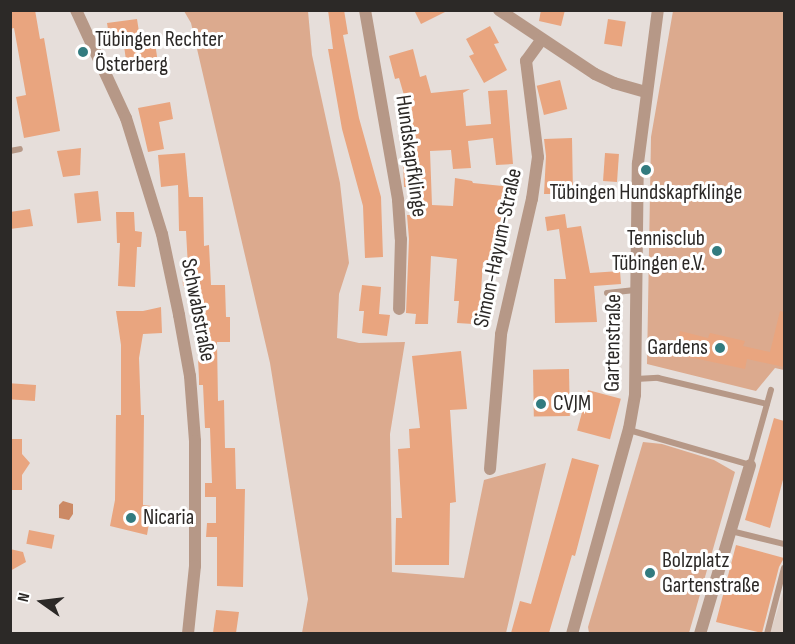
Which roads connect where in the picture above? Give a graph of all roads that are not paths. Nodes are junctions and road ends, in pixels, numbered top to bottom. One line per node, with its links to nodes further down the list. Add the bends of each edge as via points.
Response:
1 (76, 10): 21 (street, Schwabstraße, via 126,118 162,234 190,376 195,441 195,566)
2 (365, 10): 11 (street, Hundskapfklinge, via 398,200)
3 (499, 10): 5 (street)
4 (658, 10): 6 (street, Gartenstraße)
5 (541, 40): 6 (street, via 604,78); 17 (street, Simon-Hayum-Straße, via 526,61 538,157 501,334)
6 (646, 92): 9 (street, Gartenstraße, via 638,168)
7 (20, 149): 8 (lane)
8 (10, 151)
9 (634, 290): 10 (lane); 12 (street, Gartenstraße)
10 (607, 293)
11 (399, 309)
12 (636, 379): 14 (lane, via 658,378); 15 (street, Gartenstraße)
13 (771, 390): 14 (lane)
14 (767, 404): 16 (lane)
15 (628, 429): 16 (lane); 22 (street, Gartenstraße)
16 (750, 465): 18 (street)
17 (490, 470)
18 (731, 531): 19 (lane); 23 (street)
19 (784, 544)
20 (784, 568): 24 (lane)
21 (188, 633)
22 (572, 633)
23 (700, 633)
24 (767, 633)

